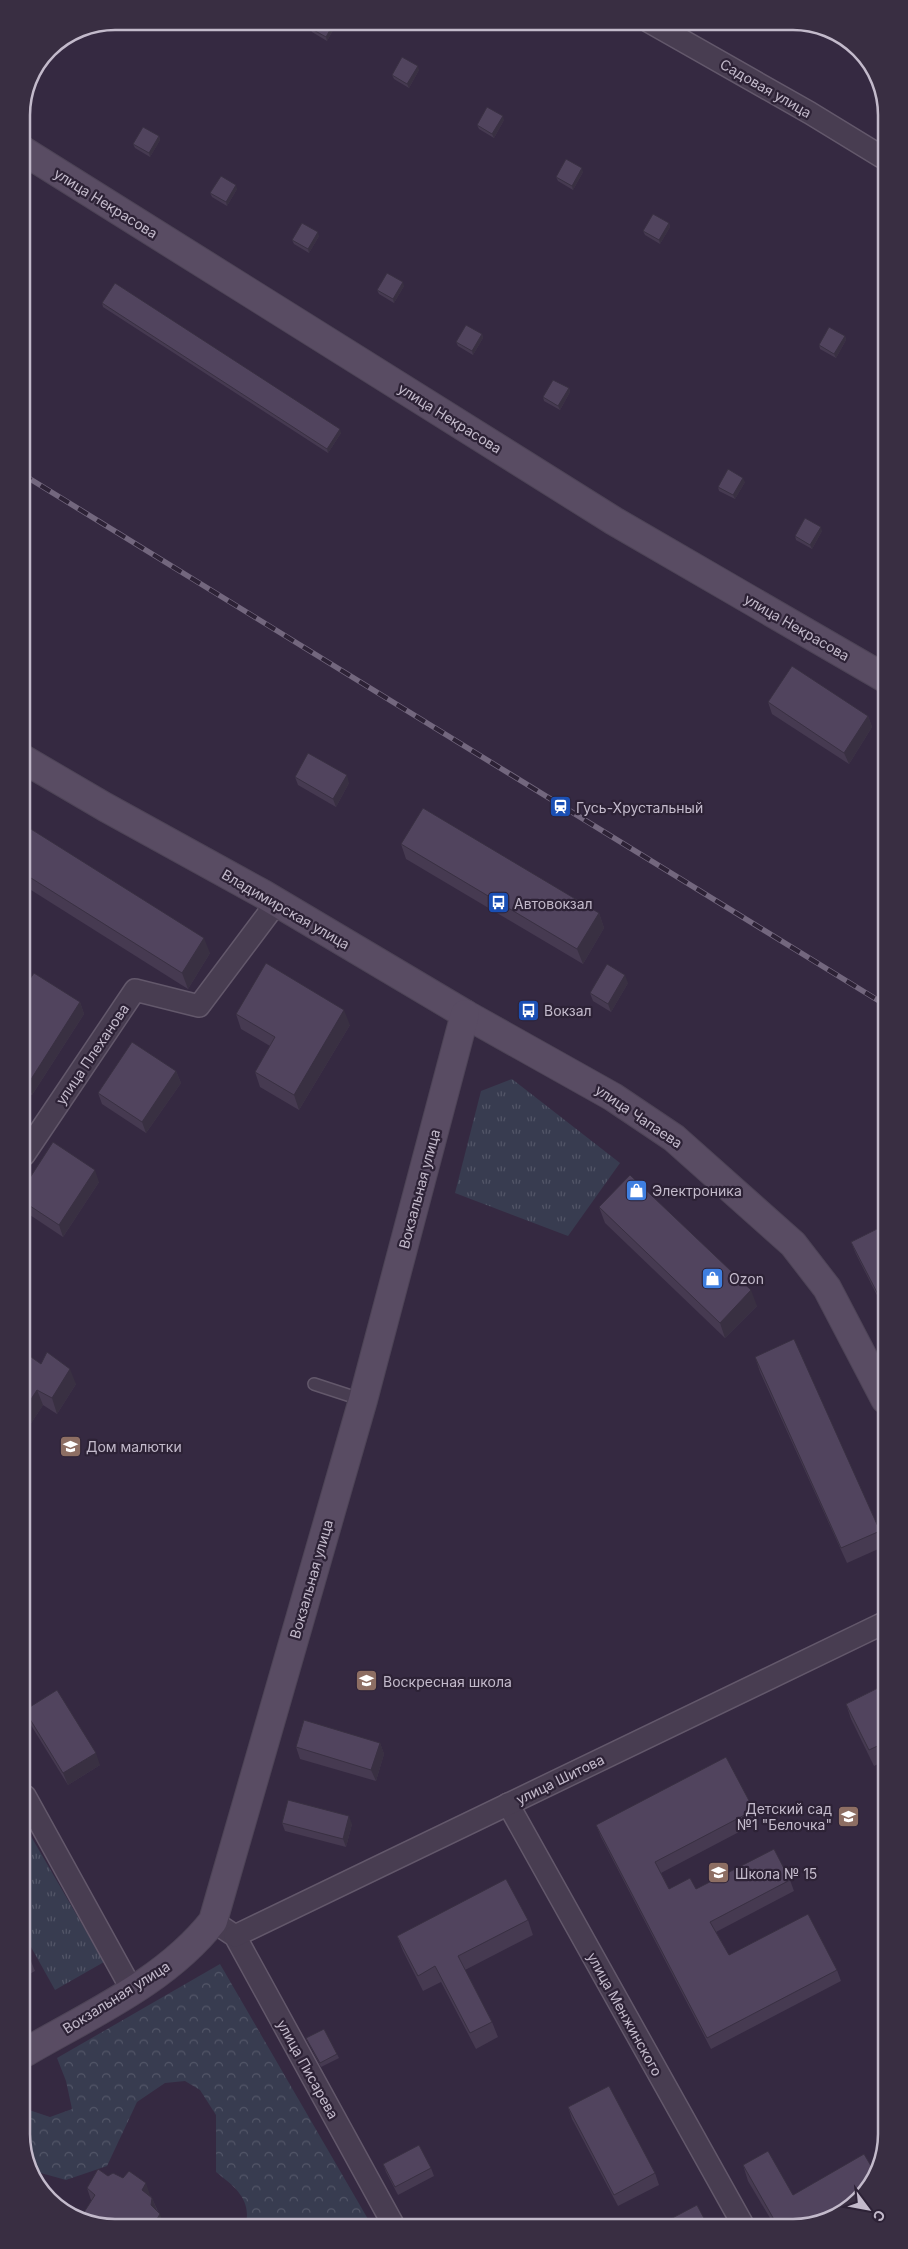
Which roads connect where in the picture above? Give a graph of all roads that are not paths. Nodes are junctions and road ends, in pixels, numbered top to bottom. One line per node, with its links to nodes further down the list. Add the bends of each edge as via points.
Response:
1 (664, 30): 2 (street, Садовая улица, via 810,112)
2 (878, 154)
3 (30, 155): 4 (main road, улица Некрасова, via 614,521)
4 (878, 674)
5 (30, 763): 6 (main road, Владимирская улица)
6 (277, 902): 7 (main road, Владимирская улица); 8 (street, улица Плеханова, via 199,1006 135,990)
7 (466, 1014): 10 (main road, улица Чапаева, via 613,1097 674,1138 753,1207 793,1244 827,1288); 11 (main road, Вокзальная улица)
8 (30, 1146)
9 (314, 1384): 11 (lane)
10 (878, 1385)
11 (363, 1400): 15 (main road, Вокзальная улица)
12 (878, 1626): 13 (street, улица Шитова)
13 (508, 1804): 16 (street, улица Шитова); 20 (street, улица Менжинского)
14 (30, 1805): 17 (street)
15 (213, 1921): 16 (street, улица Писарева); 17 (main road, Вокзальная улица, via 197,1941 166,1968)
16 (235, 1936): 19 (street, улица Писарева)
17 (132, 1990): 18 (main road, Вокзальная улица)
18 (30, 2050)
19 (390, 2219)
20 (740, 2219)

